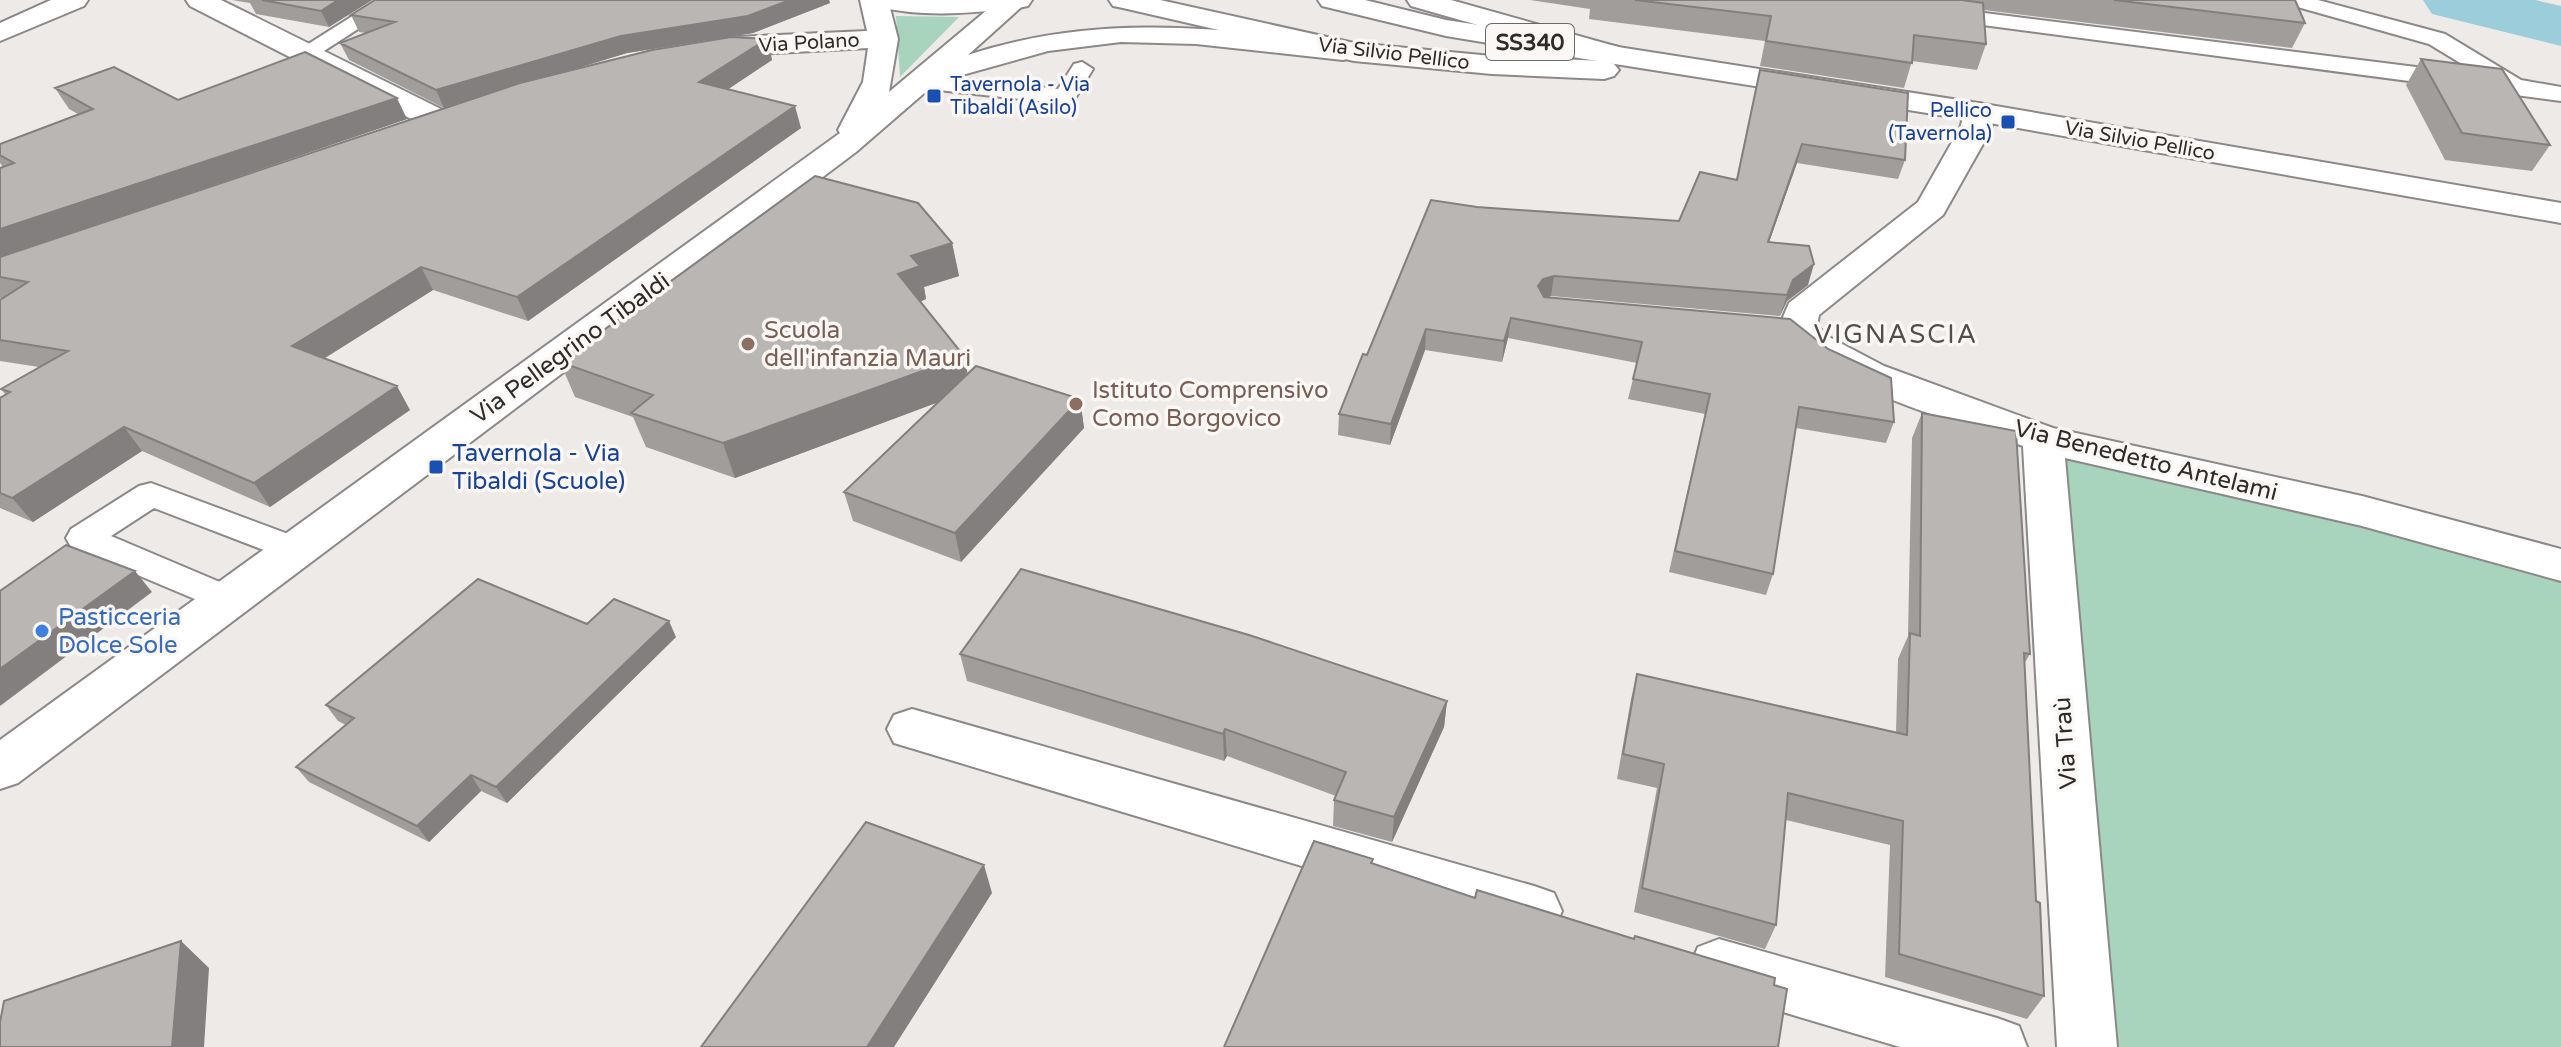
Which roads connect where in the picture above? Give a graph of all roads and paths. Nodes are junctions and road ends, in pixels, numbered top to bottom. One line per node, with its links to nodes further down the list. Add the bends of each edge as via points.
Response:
1 (74, 0): 12 (main road)
2 (200, 0): 15 (main road)
3 (393, 0): 15 (lane)
4 (874, 0): 13 (main road, Via Pellegrino Tibaldi)
5 (885, 0): 6 (main road, via 938,8)
6 (1016, 0): 20 (main road, Via Pellegrino Tibaldi)
7 (1123, 0): 14 (main road, Via Silvio Pellico)
8 (1332, 0): 17 (main road, SS340, via 1446,28)
9 (1421, 0): 17 (main road, Via Silvio Pellico)
10 (2294, 0): 21 (lane, via 2437,39)
11 (1913, 10): 21 (lane)
12 (0, 33)
13 (884, 39): 16 (main road, Via Polano, via 737,46); 27 (main road, Via Pellegrino Tibaldi, via 877,92)
14 (1354, 52): 19 (main road, Via Silvio Pellico, via 1492,65); 20 (main road, via 1122,34 1049,42)
15 (305, 53): 25 (main road)
16 (684, 55)
17 (1615, 55): 19 (main road, Via Silvio Pellico)
18 (1082, 69): 20 (lane, via 1065,97)
19 (1719, 70): 24 (main road, Via Silvio Pellico)
20 (920, 81): 27 (main road, Via Pellegrino Tibaldi)
21 (2514, 86): 22 (lane)
22 (2561, 94)
23 (472, 112): 25 (main road)
24 (1978, 112): 28 (main road, Via Silvio Pellico); 29 (main road, Via Benedetto Antelami, via 1976,128 1931,208 1782,327 1870,375)
25 (442, 122): 26 (main road)
26 (399, 137)
27 (845, 145): 30 (main road, Via Pellegrino Tibaldi)
28 (2561, 213)
29 (2043, 439): 31 (main road, Via Benedetto Antelami, via 2362,511); 38 (main road, Via Traù)
30 (295, 550): 32 (main road, Via Pellegrino Tibaldi); 32 (lane, via 151,494 83,538)
31 (2561, 565)
32 (228, 600): 34 (main road, Via Pellegrino Tibaldi)
33 (912, 729): 35 (main road)
34 (0, 768)
35 (1584, 926)
36 (1676, 953): 37 (main road)
37 (1997, 1047)
38 (2087, 1047)

